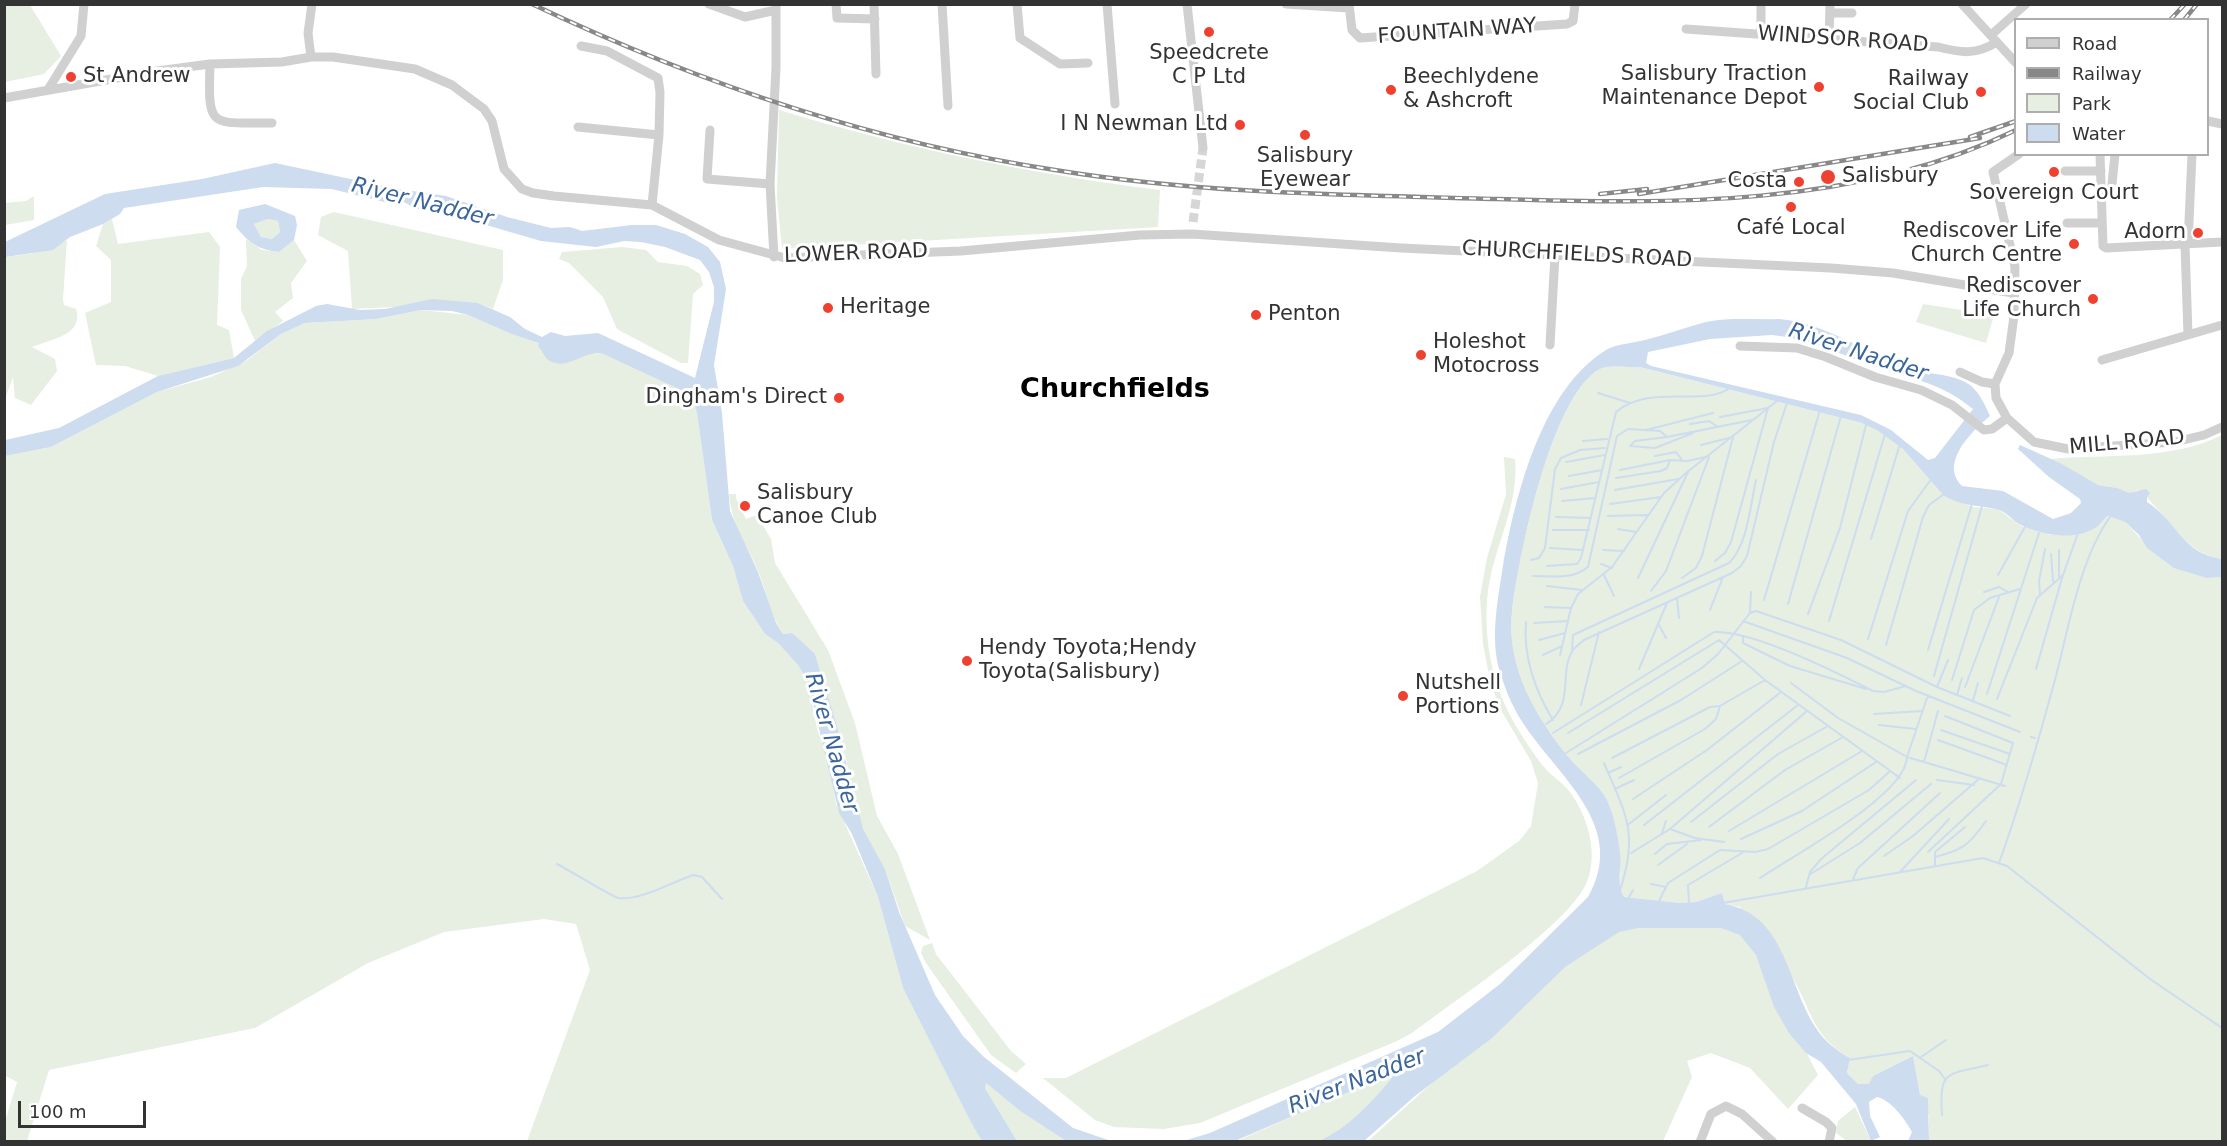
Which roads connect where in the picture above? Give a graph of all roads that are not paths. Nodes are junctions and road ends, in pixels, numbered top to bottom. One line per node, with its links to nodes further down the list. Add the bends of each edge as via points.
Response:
1 (84, 4): 30 (street, via 81,36)
2 (312, 4): 25 (street, via 308,33)
3 (709, 4): 16 (street, via 745,17)
4 (836, 4): 19 (street, via 837,18)
5 (874, 4): 19 (street)
6 (942, 4): 33 (street)
7 (1017, 4): 27 (street, via 1020,38 1060,64)
8 (1107, 4): 32 (street)
9 (1187, 4): 38 (street)
10 (1286, 4): 15 (street)
11 (1575, 4): 15 (street, FOUNTAIN WAY, via 1573,21 1567,24 1360,38 1353,34)
12 (1761, 4): 21 (street)
13 (1962, 4): 22 (street)
14 (2026, 4): 22 (street)
15 (1349, 6)
16 (776, 7): 45 (street)
17 (1830, 9): 18 (street); 23 (street)
18 (1852, 13)
19 (874, 19): 29 (street)
20 (1686, 29): 21 (street, WINDSOR ROAD)
21 (1761, 33): 23 (street, WINDSOR ROAD)
22 (1994, 38): 23 (street, WINDSOR ROAD, via 1985,49 1967,53 1938,46); 26 (street)
23 (1829, 40)
24 (581, 46): 37 (street, via 607,51 658,78)
25 (311, 57): 28 (street, LOWER ROAD); 47 (street, LOWER ROAD, via 415,69 452,85 484,109 492,121 504,169 511,179 533,194)
26 (2014, 61)
27 (1088, 63)
28 (210, 64): 30 (street, LOWER ROAD); 34 (street, via 212,114 223,122 241,118)
29 (876, 74)
30 (49, 88): 31 (street, LOWER ROAD)
31 (4, 98)
32 (1115, 104)
33 (948, 106)
34 (272, 123)
35 (578, 127): 37 (street)
36 (710, 130): 45 (street, via 707,179)
37 (659, 135): 47 (street)
38 (1203, 148)
39 (2016, 156): 57 (street, via 1993,172 2015,267)
40 (2100, 156): 44 (street)
41 (2115, 156): 46 (street, via 2111,194)
42 (2192, 156): 54 (street)
43 (2065, 171): 44 (street)
44 (2101, 171): 46 (street)
45 (770, 184): 56 (street)
46 (2102, 194): 50 (street)
47 (652, 205): 56 (street, LOWER ROAD, via 719,240)
48 (1193, 222): 51 (street)
49 (2067, 223): 50 (street)
50 (2102, 223): 54 (street, via 2106,248)
51 (1192, 234): 52 (street, CHURCHFIELDS ROAD); 55 (street, CHURCHFIELDS ROAD)
52 (1140, 235): 56 (street, LOWER ROAD, via 961,251)
53 (2223, 242): 54 (street)
54 (2186, 244): 59 (street)
55 (1556, 255): 57 (street, CHURCHFIELDS ROAD, via 1873,271); 60 (street)
56 (774, 257)
57 (2013, 293): 64 (street, via 2009,353)
58 (2223, 326): 59 (street)
59 (2188, 335): 62 (street)
60 (1550, 345)
61 (1740, 346): 65 (street, via 1797,348 1921,390 1952,405 1980,428 1988,430)
62 (2102, 360)
63 (1960, 372): 64 (street)
64 (1995, 384): 65 (street, MILL ROAD, via 1998,404)
65 (2007, 417): 66 (street, MILL ROAD, via 2034,442 2057,449 2175,442)
66 (2223, 427)
67 (1802, 1108): 70 (street, via 1832,1128)
68 (1700, 1142): 69 (street, via 1711,1114 1726,1106 1742,1114)
69 (1773, 1142)
70 (1829, 1142)

